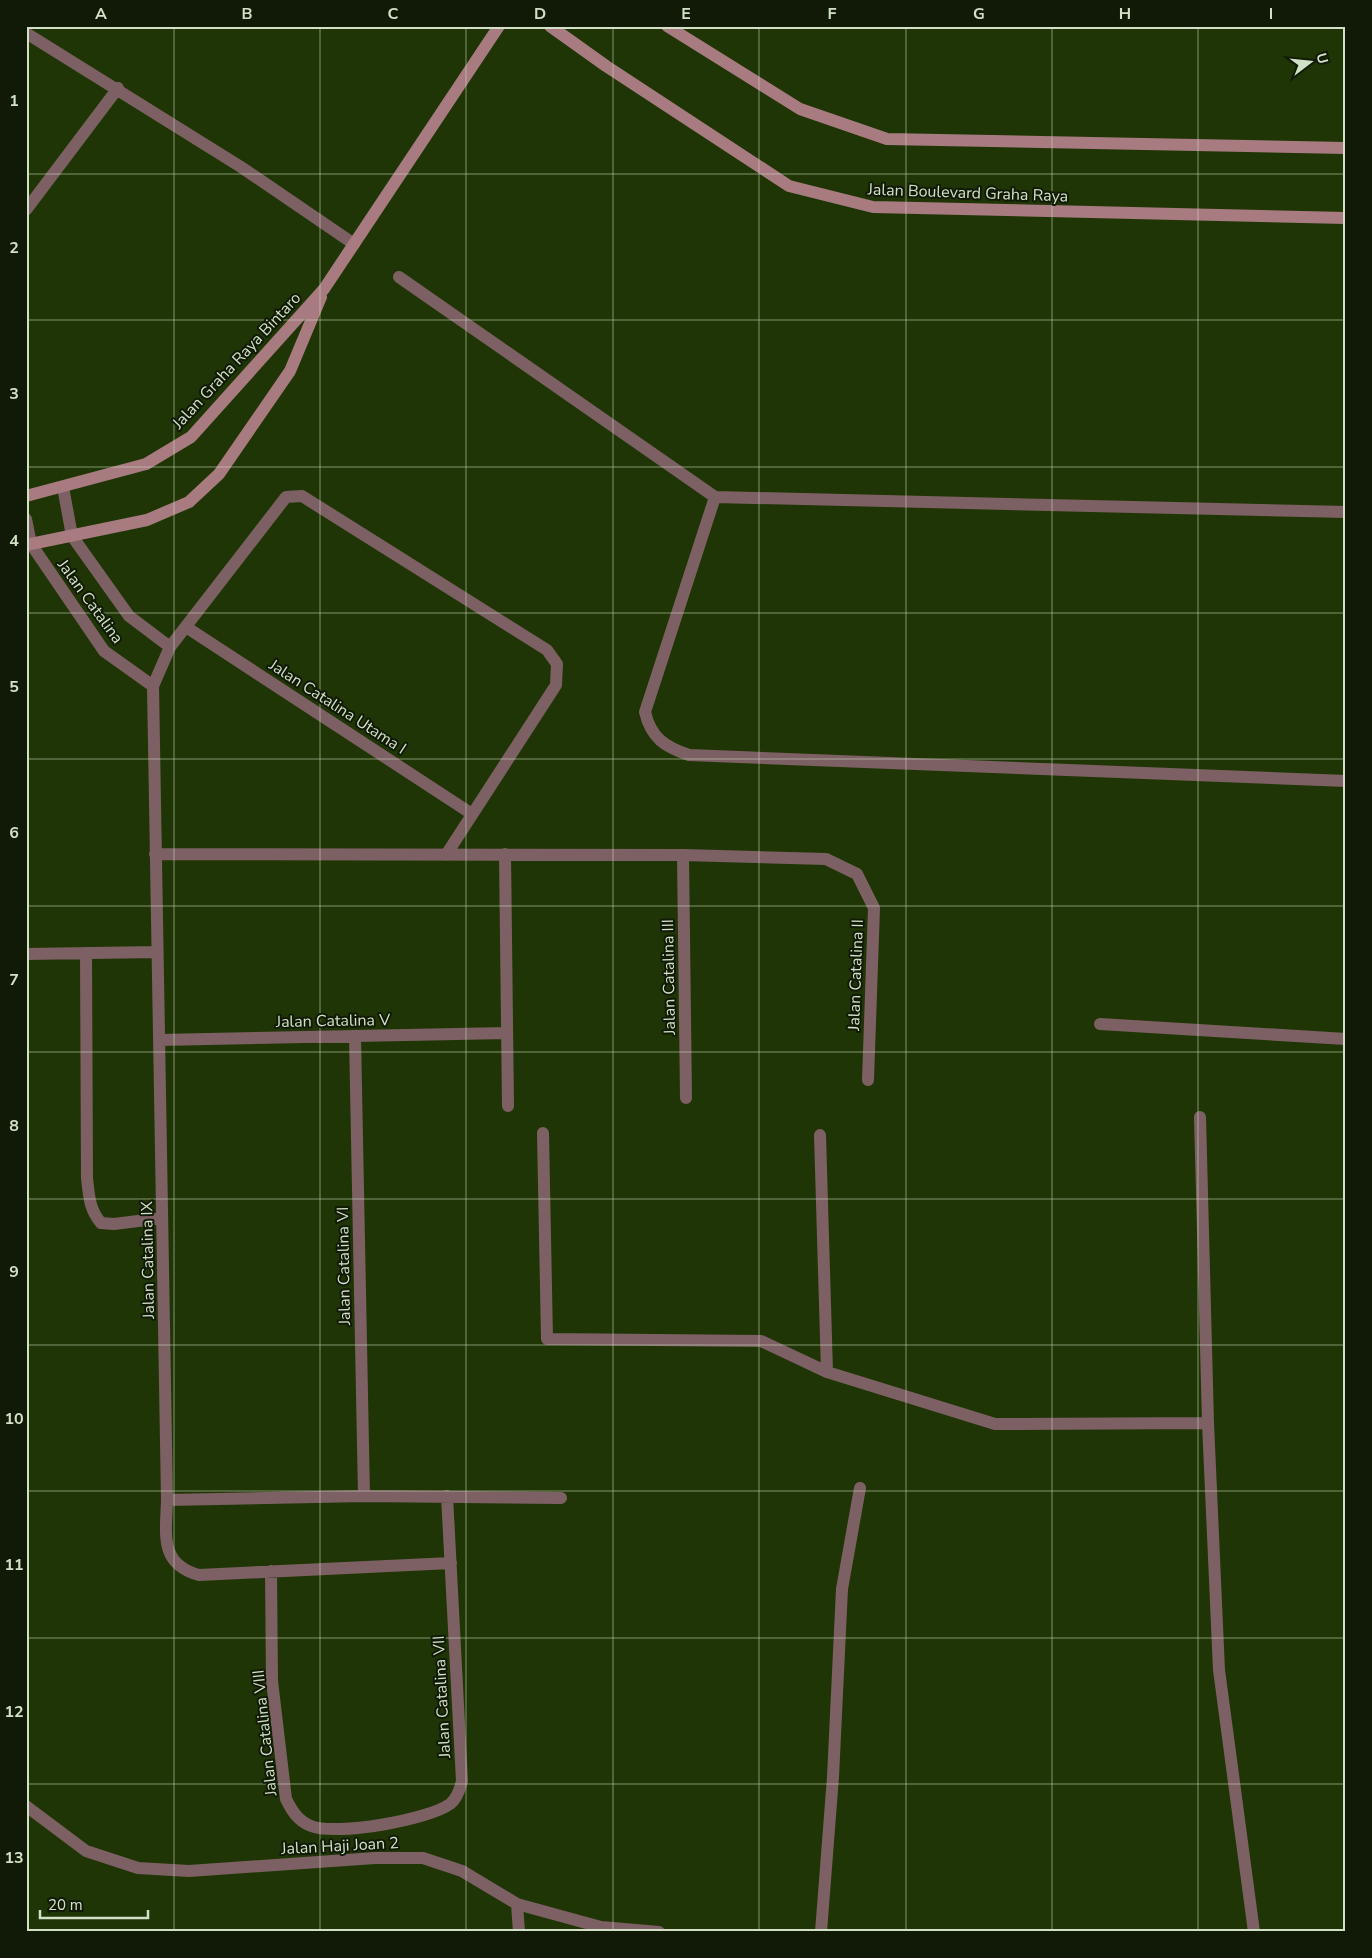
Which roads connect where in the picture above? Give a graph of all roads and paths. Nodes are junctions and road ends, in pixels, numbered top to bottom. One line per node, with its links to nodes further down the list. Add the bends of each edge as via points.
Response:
1 (499, 26): 9 (main road, Jalan Graha Raya Bintaro)
2 (550, 26): 8 (main road, Jalan Boulevard Graha Raya, via 789,186 873,207)
3 (667, 26): 6 (main road, via 800,109 887,139)
4 (26, 33): 5 (street)
5 (118, 88): 7 (street); 9 (street)
6 (1346, 148)
7 (26, 210)
8 (1346, 218)
9 (354, 244): 11 (main road, Jalan Graha Raya Bintaro)
10 (398, 277): 14 (street)
11 (324, 289): 12 (main road, Jalan Graha Raya Bintaro, via 191,437 146,464); 17 (main road, Jalan Graha Raya Bintaro, via 290,371 219,474 189,502 147,520)
12 (62, 487): 13 (main road, Jalan Graha Raya Bintaro); 17 (street, Jalan Catalina)
13 (26, 496)
14 (715, 497): 15 (street); 22 (street, via 645,712 648,726 672,750 689,755)
15 (1346, 512)
16 (26, 519): 18 (street, Jalan Catalina)
17 (72, 536): 18 (main road, Jalan Graha Raya Bintaro); 20 (street, Jalan Catalina, via 129,616)
18 (29, 545): 21 (street, Jalan Catalina, via 104,651)
19 (186, 626): 20 (street); 23 (street, Jalan Catalina Utama I); 23 (street, via 282,500 299,495 547,650 557,664 556,685)
20 (170, 647): 21 (street)
21 (153, 686): 24 (street, Jalan Catalina IX)
22 (1346, 781)
23 (472, 814): 25 (street)
24 (156, 854): 25 (street); 28 (street, Jalan Catalina IX)
25 (446, 854): 26 (street)
26 (505, 854): 27 (street); 32 (street)
27 (683, 855): 36 (street, Jalan Catalina II, via 826,858 858,874 874,908); 37 (street, Jalan Catalina III)
28 (157, 952): 29 (street); 35 (street, Jalan Catalina IX)
29 (86, 953): 30 (street); 42 (street, via 89,1203 101,1223)
30 (26, 954)
31 (1100, 1024): 34 (street)
32 (507, 1033): 33 (street, Jalan Catalina V); 38 (street)
33 (355, 1036): 35 (street, Jalan Catalina V); 46 (street, Jalan Catalina VI)
34 (1346, 1039)
35 (159, 1040): 42 (street, Jalan Catalina IX)
36 (868, 1080)
37 (686, 1098)
38 (508, 1106)
39 (1200, 1117): 44 (street)
40 (543, 1133): 43 (street, via 547,1339 761,1341)
41 (820, 1134): 43 (street)
42 (162, 1218): 49 (street, Jalan Catalina IX)
43 (827, 1372): 44 (street, via 995,1424)
44 (1208, 1423): 58 (street, via 1219,1670)
45 (860, 1488): 57 (street, via 842,1589 833,1777)
46 (364, 1496): 47 (street); 49 (street)
47 (447, 1496): 48 (street); 50 (street, Jalan Catalina VII)
48 (562, 1498)
49 (167, 1500): 51 (street, Jalan Catalina IX, via 168,1553 186,1571 198,1575)
50 (451, 1564): 51 (street); 53 (street, Jalan Catalina VII, via 462,1772 458,1794 451,1804 428,1815)
51 (271, 1571): 53 (street, Jalan Catalina VIII, via 272,1680 286,1799 300,1820 310,1826 322,1829)
52 (26, 1806): 54 (street, Jalan Haji Joan 2, via 86,1851 138,1868 189,1871 375,1858 424,1858 462,1871)
53 (366, 1826)
54 (517, 1904): 55 (street); 56 (street, Jalan Haji Joan 2, via 601,1927)
55 (519, 1932)
56 (658, 1932)
57 (821, 1932)
58 (1254, 1932)

